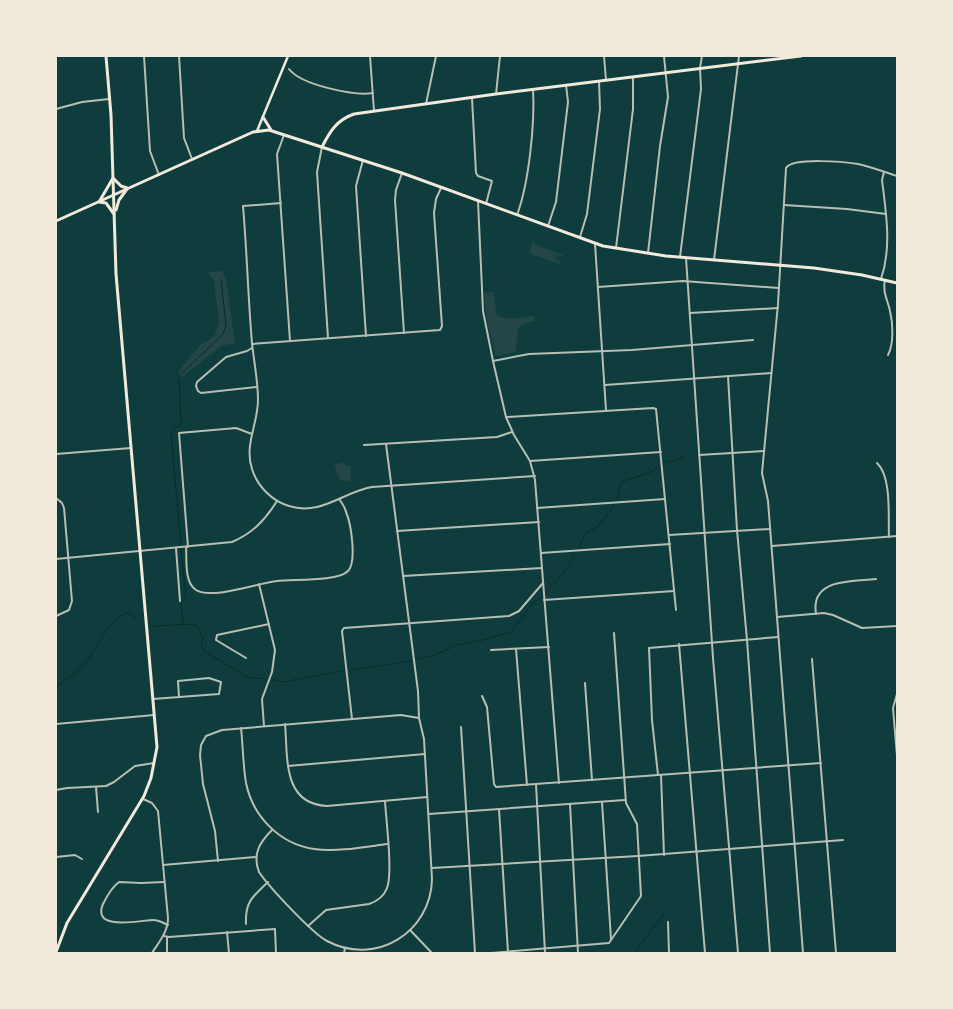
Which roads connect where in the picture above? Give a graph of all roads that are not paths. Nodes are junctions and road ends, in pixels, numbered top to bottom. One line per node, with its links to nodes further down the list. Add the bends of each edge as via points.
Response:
1 (106, 56): 25 (main road)
2 (144, 56): 38 (street, via 150,151)
3 (179, 56): 34 (street, via 184,136)
4 (288, 56): 29 (main road)
5 (370, 56): 22 (street)
6 (436, 56): 26 (street)
7 (500, 56): 23 (street)
8 (604, 56): 18 (street)
9 (664, 56): 16 (street)
10 (702, 56): 14 (street)
11 (739, 56): 13 (street)
12 (801, 56): 13 (main road)
13 (738, 63): 14 (main road); 60 (street)
14 (700, 68): 16 (main road); 58 (street, via 701,89)
15 (289, 69): 22 (street, via 300,79 350,94)
16 (666, 73): 17 (main road); 57 (street, via 668,97)
17 (633, 77): 18 (main road); 56 (street, via 633,109)
18 (606, 80): 19 (main road)
19 (599, 81): 20 (main road); 54 (street, via 601,104 587,214)
20 (566, 85): 21 (main road); 53 (street, via 568,102 556,202)
21 (533, 89): 23 (main road); 51 (street, via 533,125 523,196)
22 (373, 93): 28 (street)
23 (496, 94): 24 (main road)
24 (472, 97): 26 (main road); 47 (street, via 476,173 492,181)
25 (110, 99): 27 (street, via 82,102); 39 (main road)
26 (426, 104): 28 (main road)
27 (56, 110)
28 (374, 111): 33 (main road, via 354,114 339,122 331,130)
29 (263, 117): 30 (main road); 31 (main road)
30 (271, 130): 31 (main road); 32 (main road)
31 (257, 131): 34 (main road)
32 (285, 134): 33 (main road); 46 (street, via 277,154)
33 (322, 147): 35 (main road); 71 (street, via 317,172)
34 (193, 160): 38 (main road)
35 (363, 160): 37 (main road); 70 (street, via 356,186)
36 (884, 172): 40 (street); 48 (street, via 860,164 836,162 808,161 787,165); 50 (street, via 882,180)
37 (402, 173): 41 (main road); 69 (street, via 395,200)
38 (159, 175): 42 (main road)
39 (113, 176): 42 (main road, via 121,186); 43 (main road); 45 (main road)
40 (897, 176)
41 (441, 187): 44 (main road); 69 (street, via 434,213 441,328 436,331)
42 (129, 188): 43 (main road); 49 (main road, via 119,200)
43 (114, 195): 45 (main road); 49 (main road)
44 (478, 201): 47 (main road); 79 (street, via 483,311)
45 (99, 202): 49 (main road, via 108,205); 52 (main road)
46 (281, 202): 73 (street); 74 (street, via 243,206)
47 (486, 204): 51 (main road)
48 (784, 205): 50 (street); 61 (street)
49 (115, 214): 91 (main road, via 116,274)
50 (886, 214): 62 (street, via 888,248)
51 (517, 216): 53 (main road)
52 (56, 221)
53 (548, 227): 54 (main road)
54 (579, 238): 55 (main road)
55 (595, 244): 56 (main road); 65 (street)
56 (616, 248): 57 (main road)
57 (648, 253): 58 (main road)
58 (680, 257): 59 (main road)
59 (686, 258): 60 (main road); 63 (street)
60 (714, 260): 61 (main road)
61 (781, 265): 62 (main road, via 846,272); 66 (street)
62 (883, 280): 64 (main road); 78 (street, via 891,316 892,345)
63 (688, 281): 65 (street); 66 (street); 68 (street)
64 (897, 283)
65 (598, 287): 77 (street)
66 (779, 288): 67 (street)
67 (778, 308): 68 (street); 80 (street)
68 (690, 313): 75 (street)
69 (404, 333): 70 (street)
70 (366, 336): 71 (street)
71 (328, 338): 73 (street)
72 (753, 340): 75 (street)
73 (290, 341): 74 (street)
74 (252, 344): 76 (street)
75 (692, 345): 77 (street); 82 (street)
76 (252, 348): 84 (street); 84 (street, via 247,352 226,357 196,384 198,392 201,393)
77 (602, 351): 79 (street, via 529,354); 83 (street)
78 (888, 355)
79 (493, 361): 86 (street)
80 (771, 373): 81 (street); 92 (street)
81 (728, 376): 82 (street); 94 (street)
82 (694, 378): 83 (street); 96 (street)
83 (605, 385): 85 (street)
84 (257, 387): 88 (street, via 257,415)
85 (606, 410): 86 (street); 93 (street, via 656,409)
86 (506, 417): 87 (street)
87 (512, 432): 89 (street, via 497,437); 97 (street)
88 (252, 434): 104 (street, via 249,450 252,471 263,489); 116 (street, via 236,428 179,433)
89 (386, 444): 90 (street); 100 (street)
90 (364, 445)
91 (131, 448): 95 (street); 118 (main road)
92 (764, 451): 94 (street); 107 (street, via 762,473)
93 (661, 452): 97 (street); 103 (street)
94 (734, 452): 96 (street); 108 (street)
95 (56, 454)
96 (699, 454): 110 (street)
97 (530, 461): 99 (street)
98 (877, 463): 113 (street, via 883,470 888,491)
99 (535, 476): 100 (street); 105 (street)
100 (391, 485): 102 (street, via 357,490); 109 (street)
101 (56, 498): 120 (street, via 64,508)
102 (339, 499): 104 (street, via 322,507 310,509); 126 (street, via 349,522 353,559 348,571 338,576)
103 (665, 499): 105 (street); 111 (street)
104 (277, 501): 116 (street, via 259,526 242,538 224,544)
105 (537, 508): 106 (street)
106 (539, 522): 109 (street); 119 (street)
107 (770, 529): 108 (street); 115 (street)
108 (737, 530): 110 (street); 139 (street)
109 (397, 531): 123 (street)
110 (705, 533): 111 (street); 140 (street)
111 (669, 535): 114 (street)
112 (897, 536): 113 (street)
113 (889, 537): 115 (street)
114 (670, 544): 119 (street); 127 (street)
115 (772, 546): 133 (street)
116 (187, 547): 117 (street); 126 (street, via 188,579 192,587 199,592 233,590)
117 (176, 548): 118 (street); 129 (street)
118 (140, 552): 120 (street); 151 (main road)
119 (541, 553): 122 (street)
120 (69, 558): 121 (street); 132 (street, via 72,605 66,613)
121 (56, 559)
122 (542, 568): 123 (street); 125 (street)
123 (403, 576): 134 (street)
124 (876, 579): 131 (street, via 826,587 816,598)
125 (543, 583): 128 (street); 134 (street, via 519,611 509,616)
126 (259, 584): 135 (street)
127 (674, 591): 128 (street); 130 (street)
128 (544, 600): 142 (street)
129 (180, 601)
130 (676, 610)
131 (816, 614): 133 (street); 136 (street, via 833,615 862,628)
132 (56, 616)
133 (777, 617): 138 (street)
134 (409, 623): 153 (street); 154 (street, via 343,629)
135 (269, 624): 145 (street, via 217,635 216,640); 157 (street, via 274,658 272,672 262,699)
136 (897, 626)
137 (614, 634): 170 (street)
138 (778, 637): 139 (street); 164 (street)
139 (747, 640): 140 (street); 166 (street)
140 (712, 642): 141 (street); 167 (street)
141 (679, 644): 168 (street); 169 (street, via 649,648 652,720)
142 (548, 647): 143 (street); 172 (street)
143 (516, 649): 144 (street); 174 (street)
144 (491, 650)
145 (246, 658)
146 (812, 659): 162 (street)
147 (585, 683): 171 (street)
148 (897, 694): 161 (street, via 893,708)
149 (482, 696): 174 (street, via 487,707 495,786)
150 (179, 697): 150 (street, via 219,694 221,682 209,678 178,681); 151 (street)
151 (153, 699): 152 (main road)
152 (155, 715): 155 (street); 163 (main road)
153 (419, 718): 154 (street, via 401,715); 160 (street)
154 (352, 719): 156 (street)
155 (56, 724)
156 (285, 724): 157 (street); 165 (street)
157 (264, 726): 159 (street)
158 (461, 727): 185 (street)
159 (242, 728): 188 (street, via 246,782 250,796 259,815); 202 (street, via 213,732 204,739 200,749 203,784 215,830)
160 (425, 754): 165 (street); 177 (street)
161 (897, 756)
162 (821, 762): 164 (street); 190 (street)
163 (155, 763): 175 (street, via 134,766 114,782 106,786); 178 (main road)
164 (788, 765): 166 (street); 192 (street)
165 (288, 766): 180 (street, via 293,787 310,803 327,806)
166 (757, 768): 167 (street); 193 (street)
167 (723, 770): 168 (street); 194 (street)
168 (690, 773): 169 (street); 195 (street)
169 (659, 775): 170 (street); 196 (street)
170 (625, 778): 171 (street); 179 (street)
171 (592, 780): 172 (street)
172 (559, 783): 173 (street)
173 (536, 784): 174 (street); 183 (street)
174 (527, 785)
175 (96, 786): 176 (street); 186 (street)
176 (56, 790)
177 (428, 797): 180 (street); 187 (street)
178 (143, 799): 206 (street, via 152,803 158,811); 222 (main road, via 68,923)
179 (625, 800): 181 (street); 197 (street, via 637,824)
180 (385, 801): 191 (street)
181 (602, 802): 182 (street); 200 (street)
182 (570, 804): 183 (street); 203 (street)
183 (537, 807): 184 (street); 204 (street)
184 (499, 809): 185 (street); 205 (street)
185 (466, 811): 187 (street); 207 (street)
186 (98, 812)
187 (429, 814): 208 (street)
188 (272, 830): 191 (street, via 291,842 314,849); 199 (street, via 260,844)
189 (843, 840): 190 (street)
190 (827, 842): 192 (street); 239 (street)
191 (387, 844): 214 (street, via 388,881 382,896 369,904 326,910)
192 (794, 844): 193 (street); 238 (street)
193 (763, 847): 194 (street); 237 (street)
194 (729, 850): 195 (street); 236 (street)
195 (697, 852): 196 (street); 235 (street)
196 (664, 855): 197 (street)
197 (638, 856): 200 (street); 218 (street, via 641,898)
198 (56, 857): 201 (street, via 75,855)
199 (255, 858): 202 (street); 210 (street, via 259,872)
200 (606, 858): 203 (street); 218 (street)
201 (82, 859)
202 (218, 860): 206 (street)
203 (573, 861): 204 (street); 219 (street)
204 (540, 862): 205 (street); 221 (street)
205 (502, 864): 207 (street); 223 (street)
206 (163, 865): 209 (street)
207 (470, 867): 208 (street); 230 (street)
208 (432, 868): 215 (street, via 429,901 421,918)
209 (164, 882): 213 (street); 213 (street, via 119,882 111,889 102,911 108,922 154,920)
210 (268, 882): 212 (street, via 248,904 245,911); 214 (street)
211 (668, 922): 234 (street)
212 (246, 924)
213 (168, 925): 217 (street)
214 (308, 926): 220 (street, via 323,938)
215 (410, 930): 220 (street, via 397,941 381,948); 229 (street)
216 (227, 932): 217 (street); 226 (street); 227 (street, via 275,929)
217 (165, 936): 224 (street); 225 (street)
218 (611, 940): 219 (street, via 607,944)
219 (578, 945): 221 (street); 233 (street)
220 (345, 948): 228 (street)
221 (545, 949): 223 (street); 232 (street)
222 (56, 952)
223 (508, 952): 231 (street)
224 (152, 953)
225 (167, 953)
226 (229, 953)
227 (276, 953)
228 (344, 953)
229 (432, 953)
230 (475, 953)
231 (491, 953)
232 (545, 953)
233 (578, 953)
234 (669, 953)
235 (705, 953)
236 (738, 953)
237 (770, 953)
238 (803, 953)
239 (836, 953)

